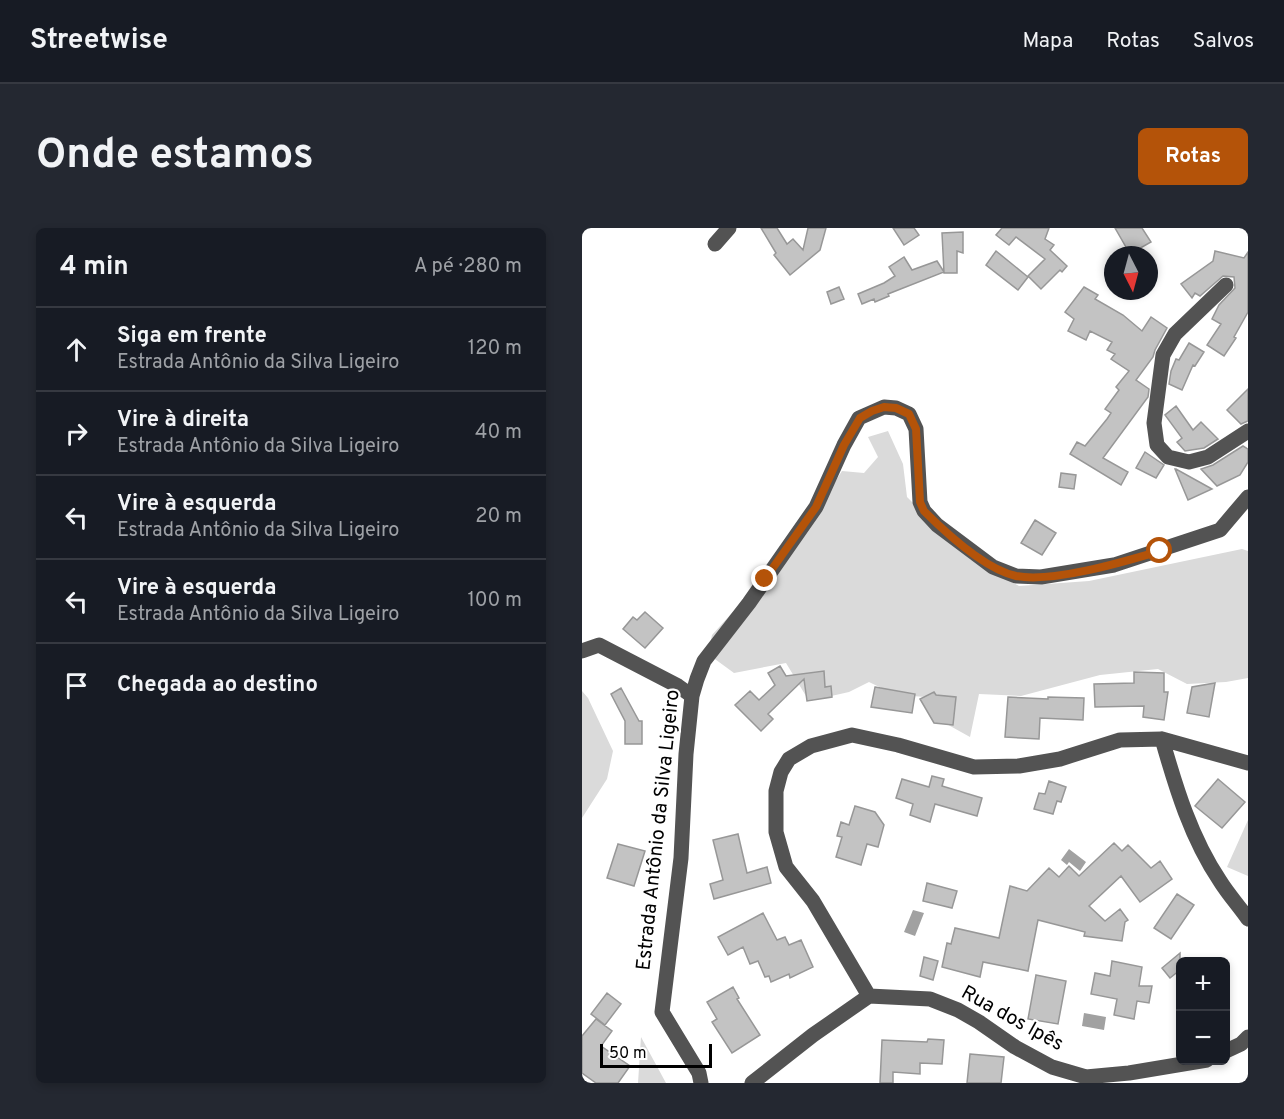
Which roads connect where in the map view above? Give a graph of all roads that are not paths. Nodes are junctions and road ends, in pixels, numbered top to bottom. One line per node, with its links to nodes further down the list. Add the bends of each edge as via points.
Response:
1 (729, 228): 2 (street)
2 (716, 244)
3 (1226, 285): 4 (street, via 1175,334 1163,355 1154,423 1157,445 1168,457 1189,462 1208,458)
4 (1248, 431)
5 (1248, 497): 7 (street, Estrada Antônio da Silva Ligeiro, via 1220,530 1160,551 1114,565 1041,577 1016,576 970,552 924,511 920,502 916,429 909,414 884,407 872,411 860,418 844,445 816,507 704,661)
6 (582, 648): 7 (street, via 599,645)
7 (692, 696): 15 (street, Estrada Antônio da Silva Ligeiro, via 681,858 662,1012 699,1073)
8 (1162, 739): 9 (street); 10 (street, via 1181,805 1198,843 1219,881); 11 (street, via 1120,740 1060,759 1019,766 974,767 852,735 811,746 789,759 776,791 776,832 786,867 813,901)
9 (1248, 763)
10 (1248, 918)
11 (869, 996): 14 (street, Rua dos Ipês, via 930,999 958,1010 1052,1067 1086,1077); 16 (street)
12 (1248, 1037): 13 (street)
13 (1230, 1049)
14 (1176, 1065)
15 (700, 1083)
16 (752, 1083)

